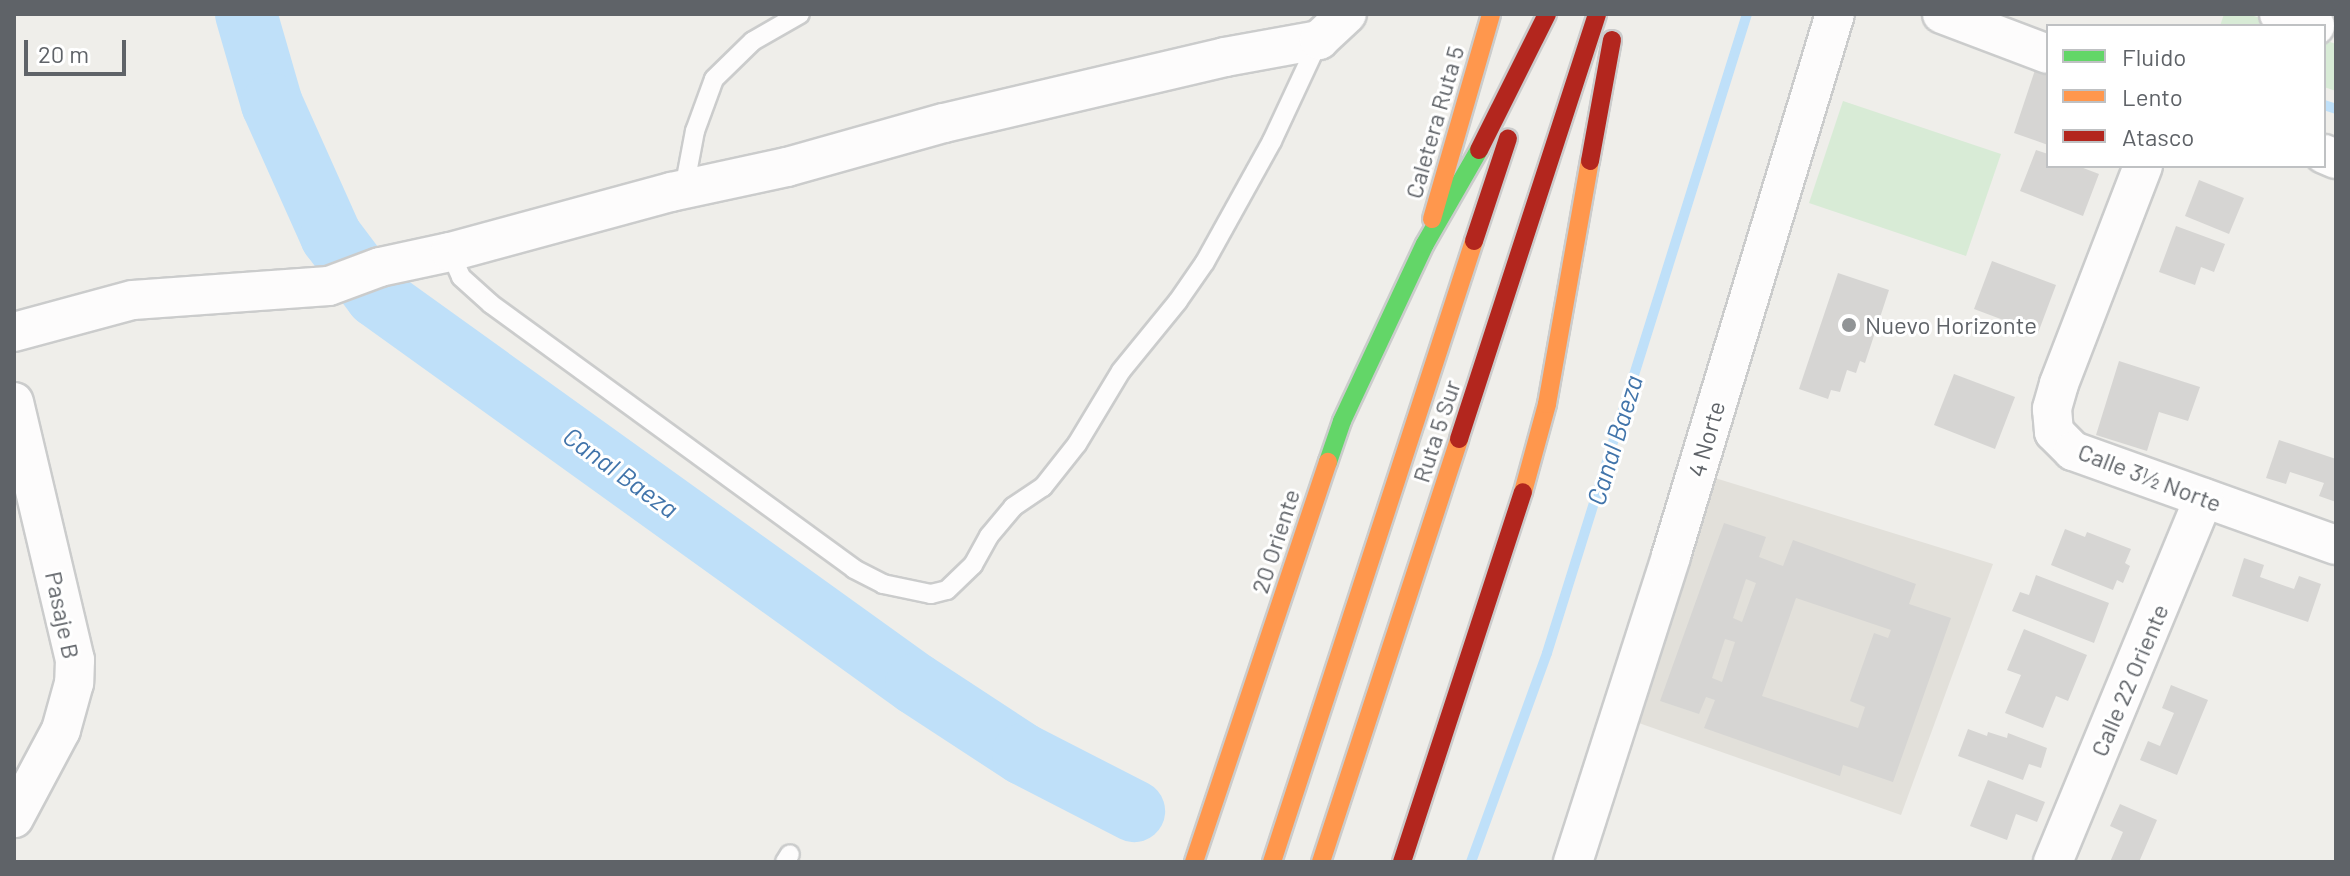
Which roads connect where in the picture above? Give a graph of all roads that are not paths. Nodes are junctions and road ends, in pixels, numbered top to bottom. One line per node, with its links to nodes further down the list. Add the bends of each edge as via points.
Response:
1 (800, 14): 14 (lane, via 753,41 714,79 695,131)
2 (1347, 14): 11 (street)
3 (1491, 14): 15 (main road, Caletera Ruta 5)
4 (1548, 14): 15 (main road, via 1500,114); 23 (main road, Ruta 5 Sur)
5 (1597, 14): 24 (main road, Ruta 5 Sur)
6 (1835, 14): 26 (street, 4 Norte)
7 (1942, 14): 12 (street)
8 (2279, 14): 9 (street)
9 (2309, 24)
10 (1614, 27): 25 (main road, via 1560,344 1537,443)
11 (1319, 40): 14 (street, via 1105,85); 16 (lane, via 1272,141 1187,288 1121,371 1077,444 1043,487 1013,507 973,565 947,590 931,594 883,584 854,569 491,304 461,277)
12 (2046, 53)
13 (2142, 168): 19 (street, Calle 3½ Norte, via 2059,384 2052,409 2054,432 2073,451)
14 (684, 189): 16 (street)
15 (1425, 244): 22 (main road, 20 Oriente, via 1364,368 1322,473)
16 (450, 252): 17 (street, via 380,267 329,286 133,300)
17 (14, 332)
18 (14, 402): 21 (street, Pasaje B, via 75,660 61,730)
19 (2204, 498): 20 (street, Calle 3½ Norte); 27 (street, Calle 22 Oriente)
20 (2336, 545)
21 (14, 818)
22 (1194, 862)
23 (1272, 862)
24 (1321, 862)
25 (1402, 862)
26 (1573, 862)
27 (2053, 862)

